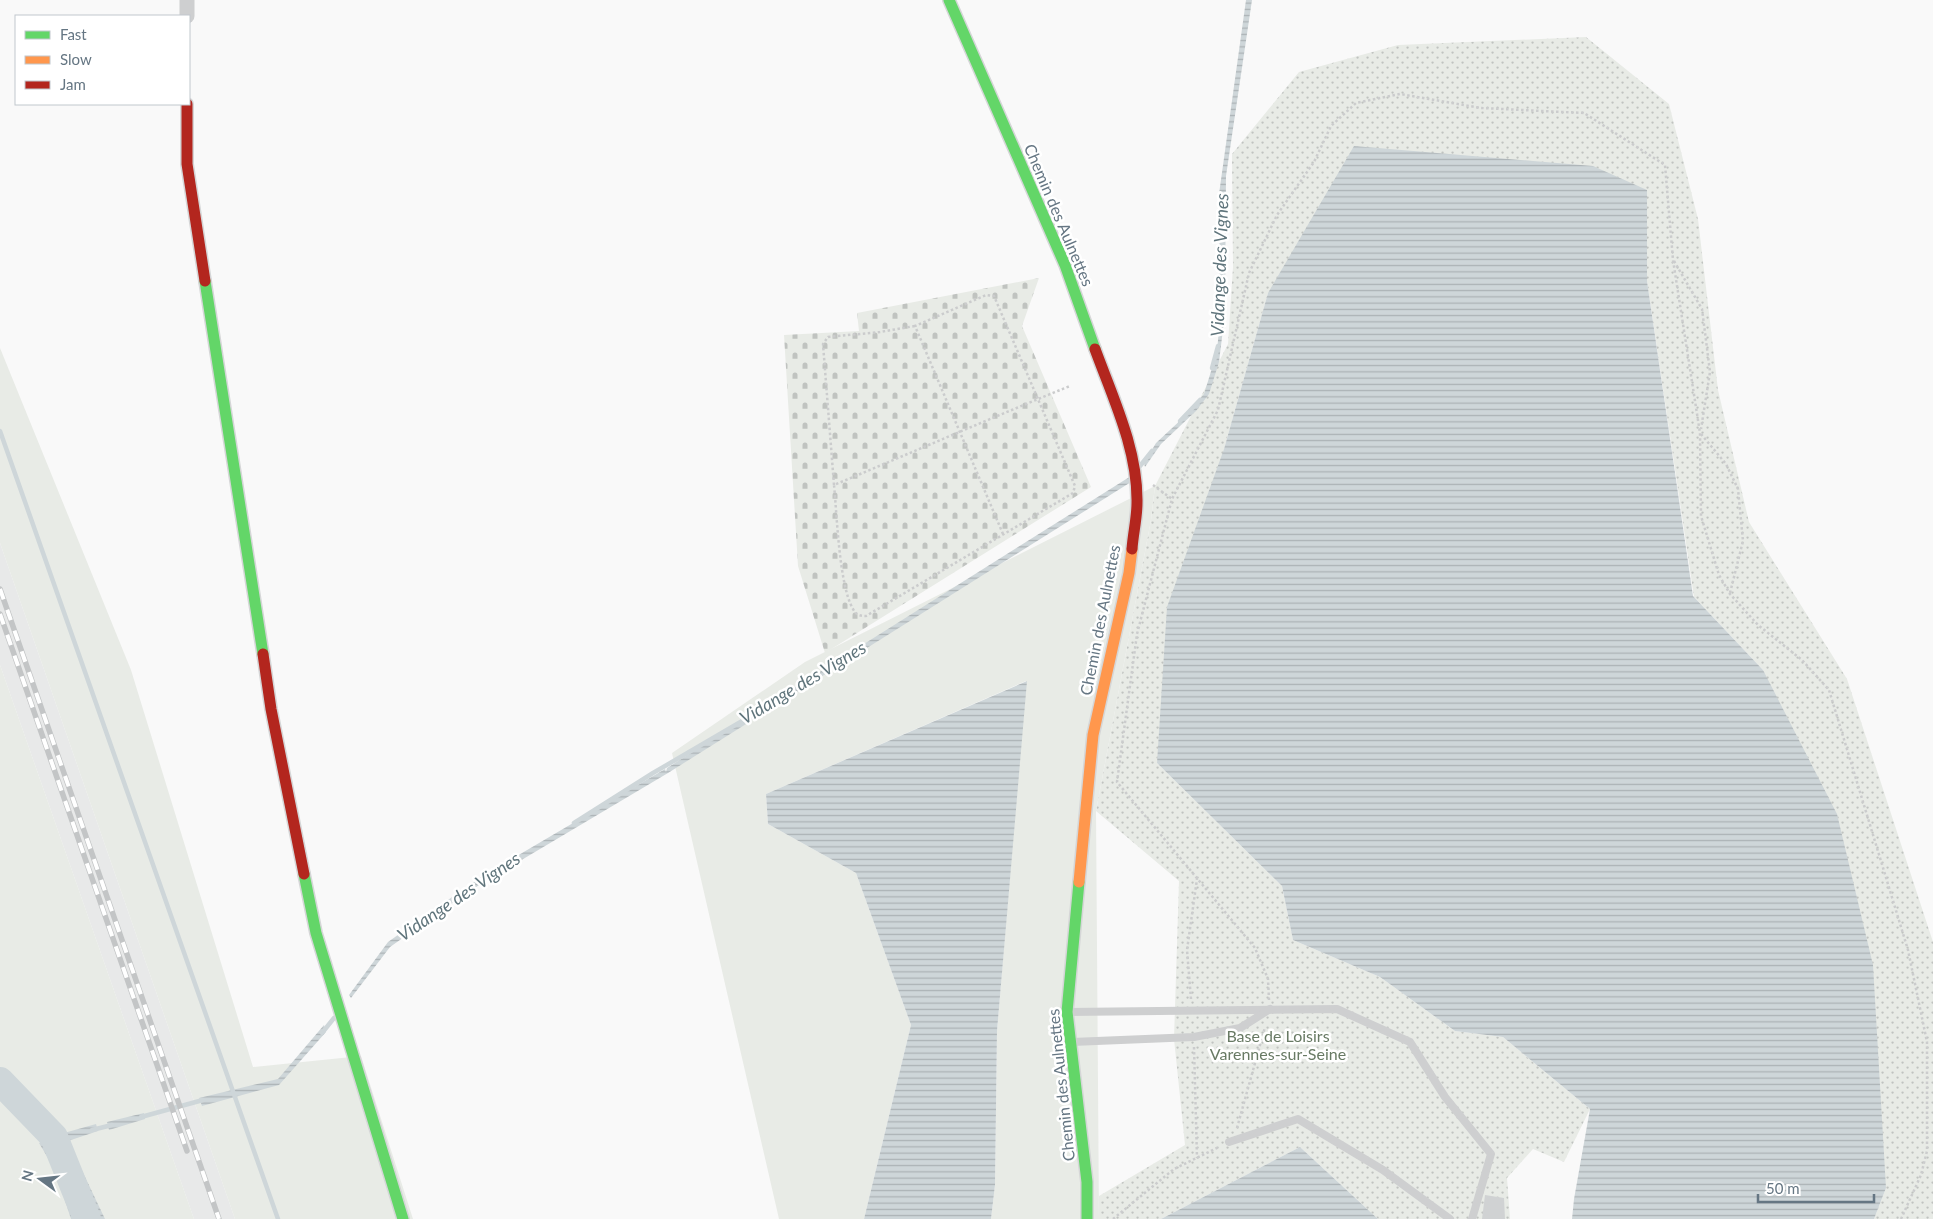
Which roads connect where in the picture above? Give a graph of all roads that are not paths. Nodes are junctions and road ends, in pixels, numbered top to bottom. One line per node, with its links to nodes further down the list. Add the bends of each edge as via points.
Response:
1 (187, 0): 3 (street)
2 (949, 0): 6 (street, Chemin des Aulnettes, via 1065,265 1126,435 1134,472 1137,503 1129,573 1093,735)
3 (187, 15)
4 (187, 105): 9 (street, via 187,164 271,709 312,914)
5 (1270, 1008): 6 (lane); 7 (lane, via 1240,1028 1194,1037); 12 (lane, via 1337,1009 1410,1042 1445,1096 1492,1154)
6 (1067, 1012): 7 (street, Chemin des Aulnettes)
7 (1072, 1042): 10 (street, Chemin des Aulnettes, via 1088,1182)
8 (1229, 1142): 11 (lane, via 1298,1119 1383,1170)
9 (403, 1219)
10 (1087, 1219)
11 (1450, 1219)
12 (1472, 1219)

